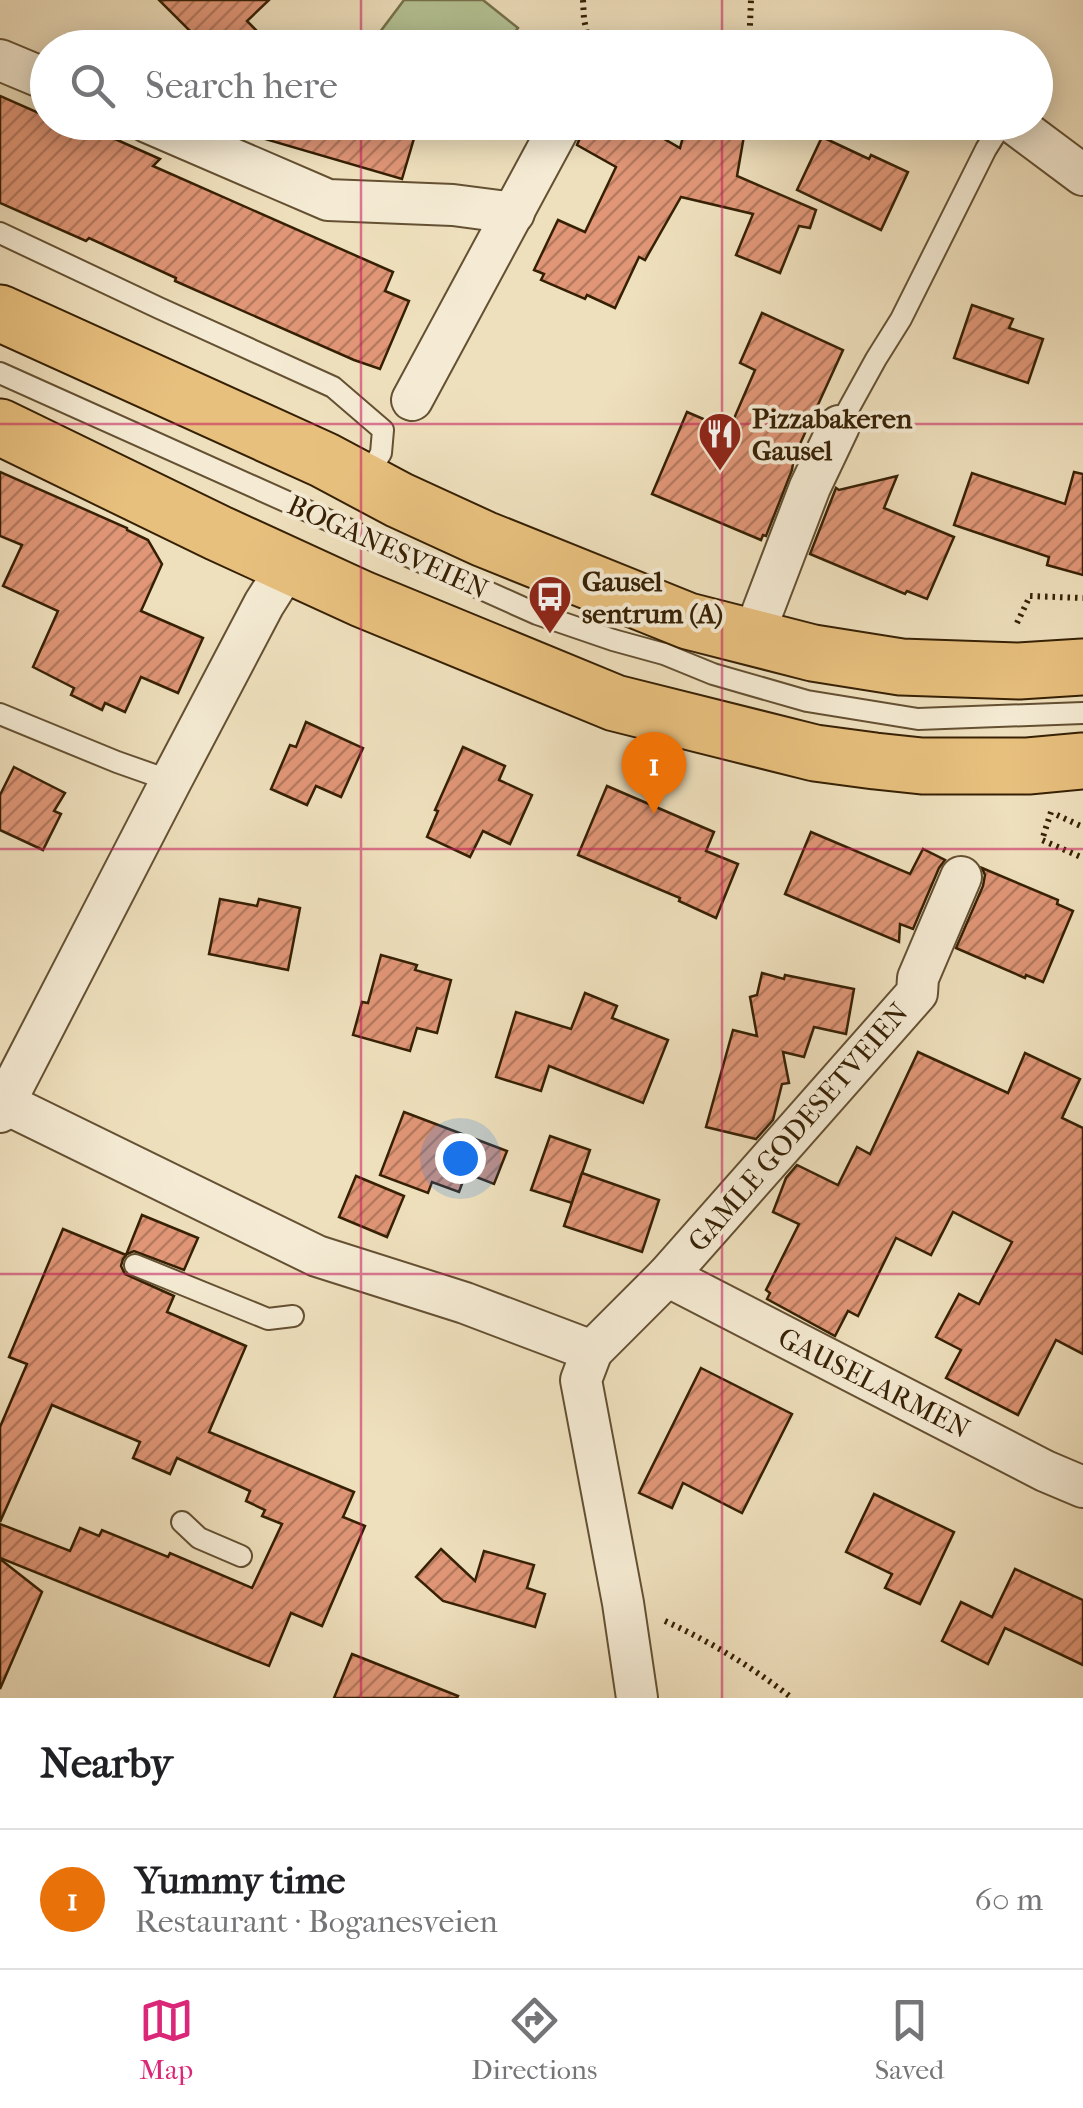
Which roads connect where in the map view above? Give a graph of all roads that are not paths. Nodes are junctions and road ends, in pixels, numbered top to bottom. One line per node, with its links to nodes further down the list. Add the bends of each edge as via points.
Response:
1 (0, 60): 2 (street)
2 (30, 72)
3 (190, 140): 8 (street, via 328,200)
4 (553, 140): 8 (street)
5 (992, 140): 13 (lane, via 902,319)
6 (1036, 140): 7 (street)
7 (1083, 176)
8 (514, 213): 12 (street)
9 (0, 233): 15 (lane, via 333,387 383,430 381,453)
10 (0, 313): 15 (main road, BOGANESVEIEN)
11 (0, 373): 19 (lane, BOGANESVEIEN, via 536,614 713,674 807,701 918,719)
12 (412, 400)
13 (839, 426): 17 (street)
14 (0, 427): 16 (main road, BOGANESVEIEN)
15 (364, 481): 17 (main road, BOGANESVEIEN, via 517,553 688,621)
16 (288, 566): 21 (main road, BOGANESVEIEN, via 615,703 756,739 922,766); 22 (street)
17 (752, 639): 18 (main road, BOGANESVEIEN, via 900,667)
18 (1083, 667)
19 (1083, 713)
20 (0, 714): 22 (lane)
21 (1083, 761)
22 (171, 781): 24 (street)
23 (960, 877): 26 (street, GAMLE GODESETVEIEN, via 916,993)
24 (2, 1108): 28 (street, via 318,1256)
25 (135, 1265): 27 (lane, via 268,1318)
26 (667, 1276): 28 (street, GAMLE GODESETVEIEN); 29 (street, GAUSELARMEN)
27 (293, 1316)
28 (592, 1351): 32 (street, via 581,1380)
29 (1083, 1488)
30 (182, 1522): 31 (lane, via 199,1538)
31 (240, 1556)
32 (637, 1698)

